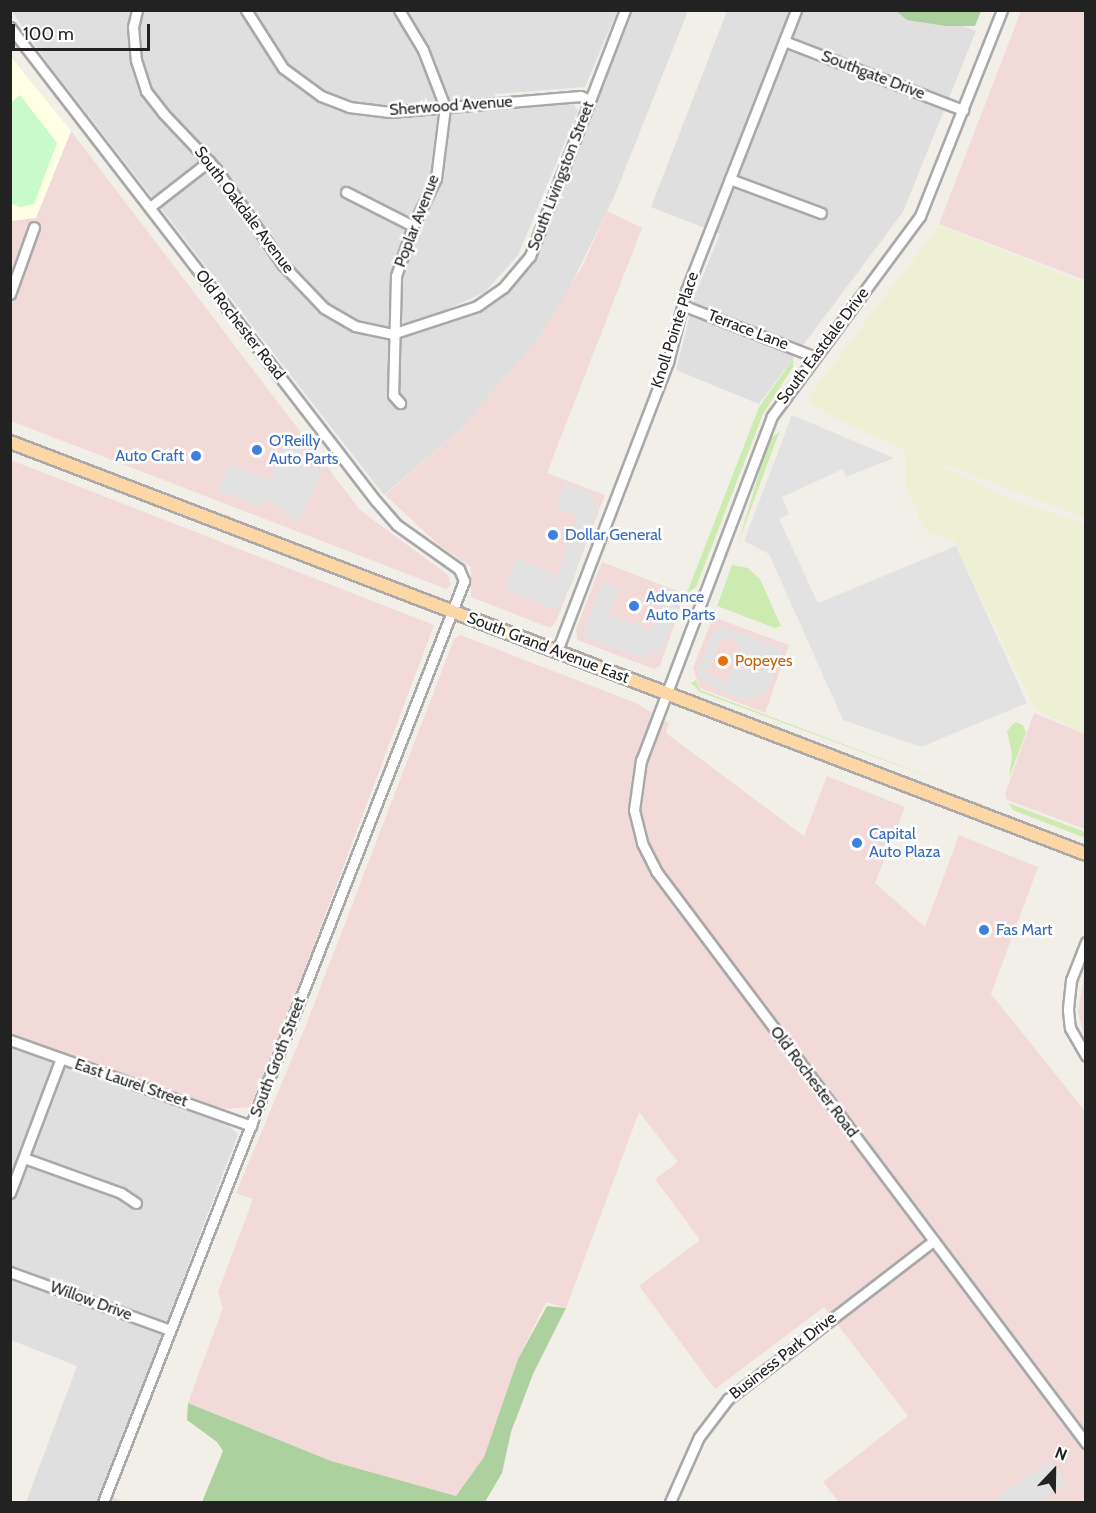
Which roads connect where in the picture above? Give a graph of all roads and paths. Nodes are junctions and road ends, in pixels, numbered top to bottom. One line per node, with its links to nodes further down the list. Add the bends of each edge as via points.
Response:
1 (137, 10): 12 (street, South Oakdale Avenue, via 134,50 146,91)
2 (246, 10): 10 (street, Sherwood Avenue, via 272,56 321,96 370,110)
3 (399, 10): 10 (street, Poplar Avenue, via 423,50)
4 (626, 10): 9 (street, South Livingston Street)
5 (796, 10): 8 (street, Knoll Pointe Place)
6 (1002, 10): 11 (street, South Eastdale Drive)
7 (10, 27): 15 (street, Old Rochester Road)
8 (784, 41): 11 (street, Southgate Drive); 13 (street, Knoll Pointe Place)
9 (590, 100): 10 (street, Sherwood Avenue, via 580,96); 21 (street, South Livingston Street, via 530,256 518,273 477,306)
10 (445, 107): 18 (street, Poplar Avenue, via 436,178)
11 (963, 110): 22 (street, South Eastdale Drive, via 916,221)
12 (209, 161): 15 (street); 21 (street, South Oakdale Avenue, via 283,264 324,308 363,329)
13 (730, 179): 16 (street); 20 (street, Knoll Pointe Place)
14 (346, 192): 18 (street)
15 (150, 207): 25 (street, Old Rochester Road, via 376,501 398,525 459,570 464,581)
16 (821, 213)
17 (34, 226): 19 (street)
18 (413, 226): 21 (street, Poplar Avenue, via 396,276)
19 (10, 294)
20 (682, 305): 22 (street, Terrace Lane); 26 (street, Knoll Pointe Place, via 668,362)
21 (392, 334): 23 (street, Poplar Avenue, via 393,394)
22 (813, 356): 27 (street, South Eastdale Drive, via 772,416)
23 (400, 403)
24 (10, 442): 25 (main road, South Grand Avenue East)
25 (453, 612): 26 (main road, South Grand Avenue East); 33 (street, South Groth Street)
26 (557, 651): 27 (main road, South Grand Avenue East)
27 (667, 694): 28 (main road, South Grand Avenue East); 37 (street, Old Rochester Road, via 641,760 635,788 636,821 647,856)
28 (1086, 855)
29 (1086, 942): 31 (street, via 1071,980 1068,1010 1070,1028)
30 (10, 1040): 32 (street, East Laurel Street)
31 (1086, 1056)
32 (61, 1058): 33 (street, East Laurel Street); 34 (street)
33 (252, 1126): 39 (street, South Groth Street)
34 (24, 1158): 35 (street); 36 (street, via 121,1193)
35 (10, 1193)
36 (136, 1203)
37 (933, 1241): 40 (street, Old Rochester Road); 42 (street, Business Park Drive, via 737,1390 699,1437)
38 (10, 1272): 39 (street, Willow Drive)
39 (170, 1330): 41 (street, South Groth Street)
40 (1086, 1443)
41 (104, 1503)
42 (670, 1503)

